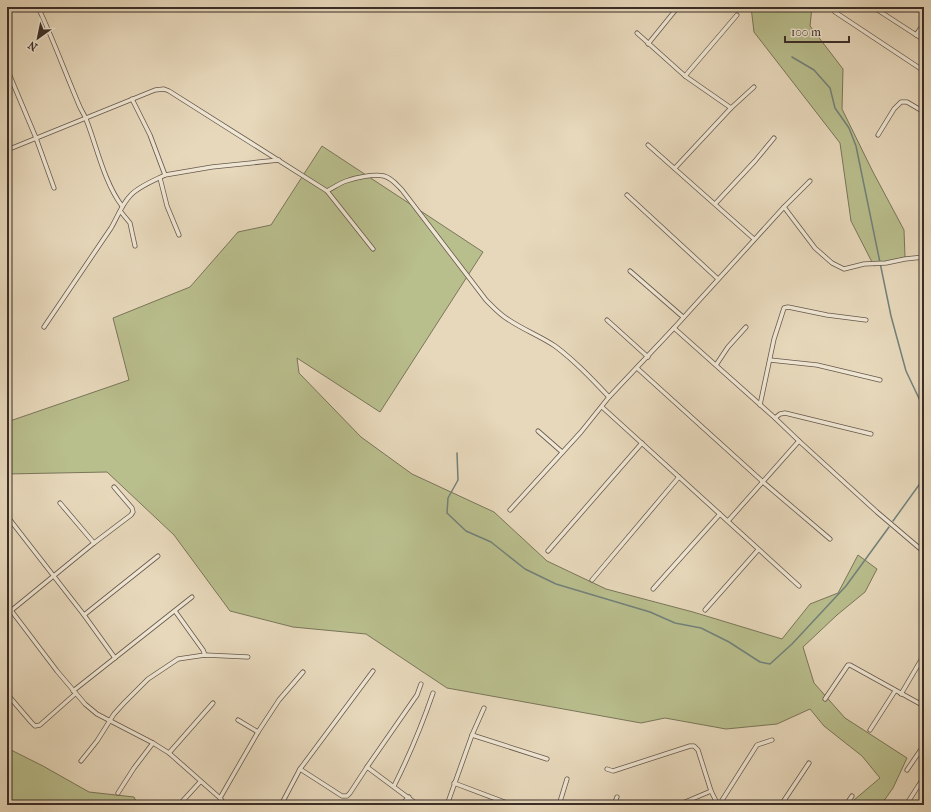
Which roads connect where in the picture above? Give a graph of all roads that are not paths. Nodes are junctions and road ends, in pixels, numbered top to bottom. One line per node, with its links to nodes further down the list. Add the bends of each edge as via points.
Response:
1 (38, 7): 18 (street)
2 (678, 7): 10 (street)
3 (832, 7): 12 (street, via 835,12)
4 (873, 7): 8 (street)
5 (737, 15): 13 (street)
6 (924, 23): 8 (street)
7 (637, 33): 10 (street)
8 (916, 35): 9 (street)
9 (924, 40)
10 (648, 44): 13 (street)
11 (7, 68): 20 (street)
12 (924, 71)
13 (685, 76): 16 (street)
14 (754, 87): 16 (street)
15 (132, 99): 18 (street); 24 (street, via 155,90 169,91); 26 (street, via 150,135)
16 (731, 108): 25 (street)
17 (924, 112): 19 (street, via 907,102 901,102)
18 (86, 117): 20 (street); 33 (street, via 115,196)
19 (878, 135)
20 (36, 138): 23 (street); 29 (street)
21 (774, 138): 32 (street)
22 (648, 145): 25 (street)
23 (7, 150)
24 (279, 160): 26 (street); 30 (street)
25 (675, 168): 32 (street)
26 (165, 175): 27 (street)
27 (160, 178): 33 (street, via 132,193); 36 (street)
28 (810, 181): 34 (street)
29 (54, 188)
30 (327, 191): 39 (street); 56 (street, via 359,177 385,176 393,181 498,312 556,348)
31 (627, 195): 42 (street)
32 (715, 204): 37 (street)
33 (122, 206): 35 (street)
34 (784, 207): 37 (street); 40 (street, via 815,248 832,263 844,268)
35 (121, 212): 38 (street, via 130,223); 48 (street)
36 (179, 235)
37 (754, 239): 42 (street)
38 (135, 246)
39 (373, 249)
40 (924, 256)
41 (630, 271): 45 (street)
42 (718, 279): 45 (street)
43 (924, 286): 44 (street)
44 (924, 297)
45 (683, 318): 50 (street)
46 (607, 320): 51 (street)
47 (866, 320): 52 (street, via 784,308)
48 (44, 327)
49 (746, 327): 53 (street)
50 (674, 328): 51 (street); 53 (street)
51 (648, 357): 54 (street)
52 (770, 360): 55 (street, via 817,365); 57 (street)
53 (716, 365): 57 (street)
54 (637, 368): 56 (street); 66 (street)
55 (880, 380)
56 (610, 397): 58 (street)
57 (760, 406): 59 (street)
58 (602, 407): 63 (street); 64 (street)
59 (775, 418): 61 (street, via 785,413); 62 (street)
60 (538, 431): 64 (street)
61 (870, 434)
62 (799, 441): 66 (street); 77 (street)
63 (642, 443): 65 (street); 76 (street)
64 (562, 452): 69 (street)
65 (679, 477): 70 (street); 80 (street)
66 (763, 482): 72 (street); 73 (street)
67 (114, 487): 74 (street, via 133,512)
68 (60, 503): 74 (street)
69 (510, 510)
70 (720, 514): 72 (street); 82 (street)
71 (7, 516): 79 (street)
72 (728, 522): 75 (street)
73 (830, 539)
74 (94, 543): 79 (street)
75 (758, 550): 81 (street); 86 (street)
76 (548, 551)
77 (924, 551)
78 (158, 556): 89 (street)
79 (53, 576): 85 (street); 89 (street)
80 (592, 580)
81 (799, 586)
82 (654, 589)
83 (192, 597): 87 (street)
84 (7, 605): 85 (street)
85 (11, 610): 88 (street); 98 (street)
86 (705, 610)
87 (175, 611): 90 (street); 93 (street)
88 (7, 614)
89 (84, 615): 93 (street)
90 (205, 655): 92 (street); 107 (street, via 178,659 164,668 135,692)
91 (924, 655): 101 (street)
92 (248, 657)
93 (115, 658): 98 (street)
94 (373, 671): 119 (street)
95 (303, 672): 109 (street, via 279,700)
96 (421, 684): 118 (street, via 417,695)
97 (895, 690): 101 (street); 102 (street, via 848,665); 108 (street)
98 (74, 693): 100 (street, via 40,725 35,726); 107 (street, via 90,709)
99 (432, 693): 126 (street, via 407,760)
100 (7, 694)
101 (901, 694): 104 (street)
102 (825, 699)
103 (212, 703): 114 (street)
104 (924, 706)
105 (484, 708): 110 (street)
106 (238, 720): 109 (street)
107 (110, 721): 112 (street); 116 (street)
108 (870, 730)
109 (258, 732): 132 (street)
110 (472, 735): 115 (street); 125 (street)
111 (772, 740): 144 (street, via 757,745)
112 (153, 743): 114 (street); 128 (street)
113 (924, 745): 121 (street)
114 (169, 753): 124 (street)
115 (547, 759)
116 (81, 761)
117 (809, 763): 145 (street)
118 (367, 767): 119 (street, via 347,796 342,796); 126 (street)
119 (300, 769): 136 (street)
120 (607, 769): 127 (street, via 613,771 694,746 698,750)
121 (907, 770)
122 (924, 777): 147 (street)
123 (567, 780): 141 (street)
124 (200, 782): 132 (street); 134 (street)
125 (454, 783): 133 (street); 139 (street)
126 (394, 786): 130 (street)
127 (710, 791): 143 (street); 144 (street)
128 (118, 793)
129 (852, 796): 146 (street)
130 (408, 797): 137 (street); 138 (street)
131 (617, 797): 142 (street)
132 (220, 798): 135 (street)
133 (504, 804): 140 (street)
134 (179, 805)
135 (225, 805)
136 (281, 805)
137 (401, 805)
138 (418, 805)
139 (448, 805)
140 (512, 805)
141 (559, 805)
142 (614, 805)
143 (678, 805)
144 (719, 805)
145 (781, 805)
146 (846, 805)
147 (906, 805)

